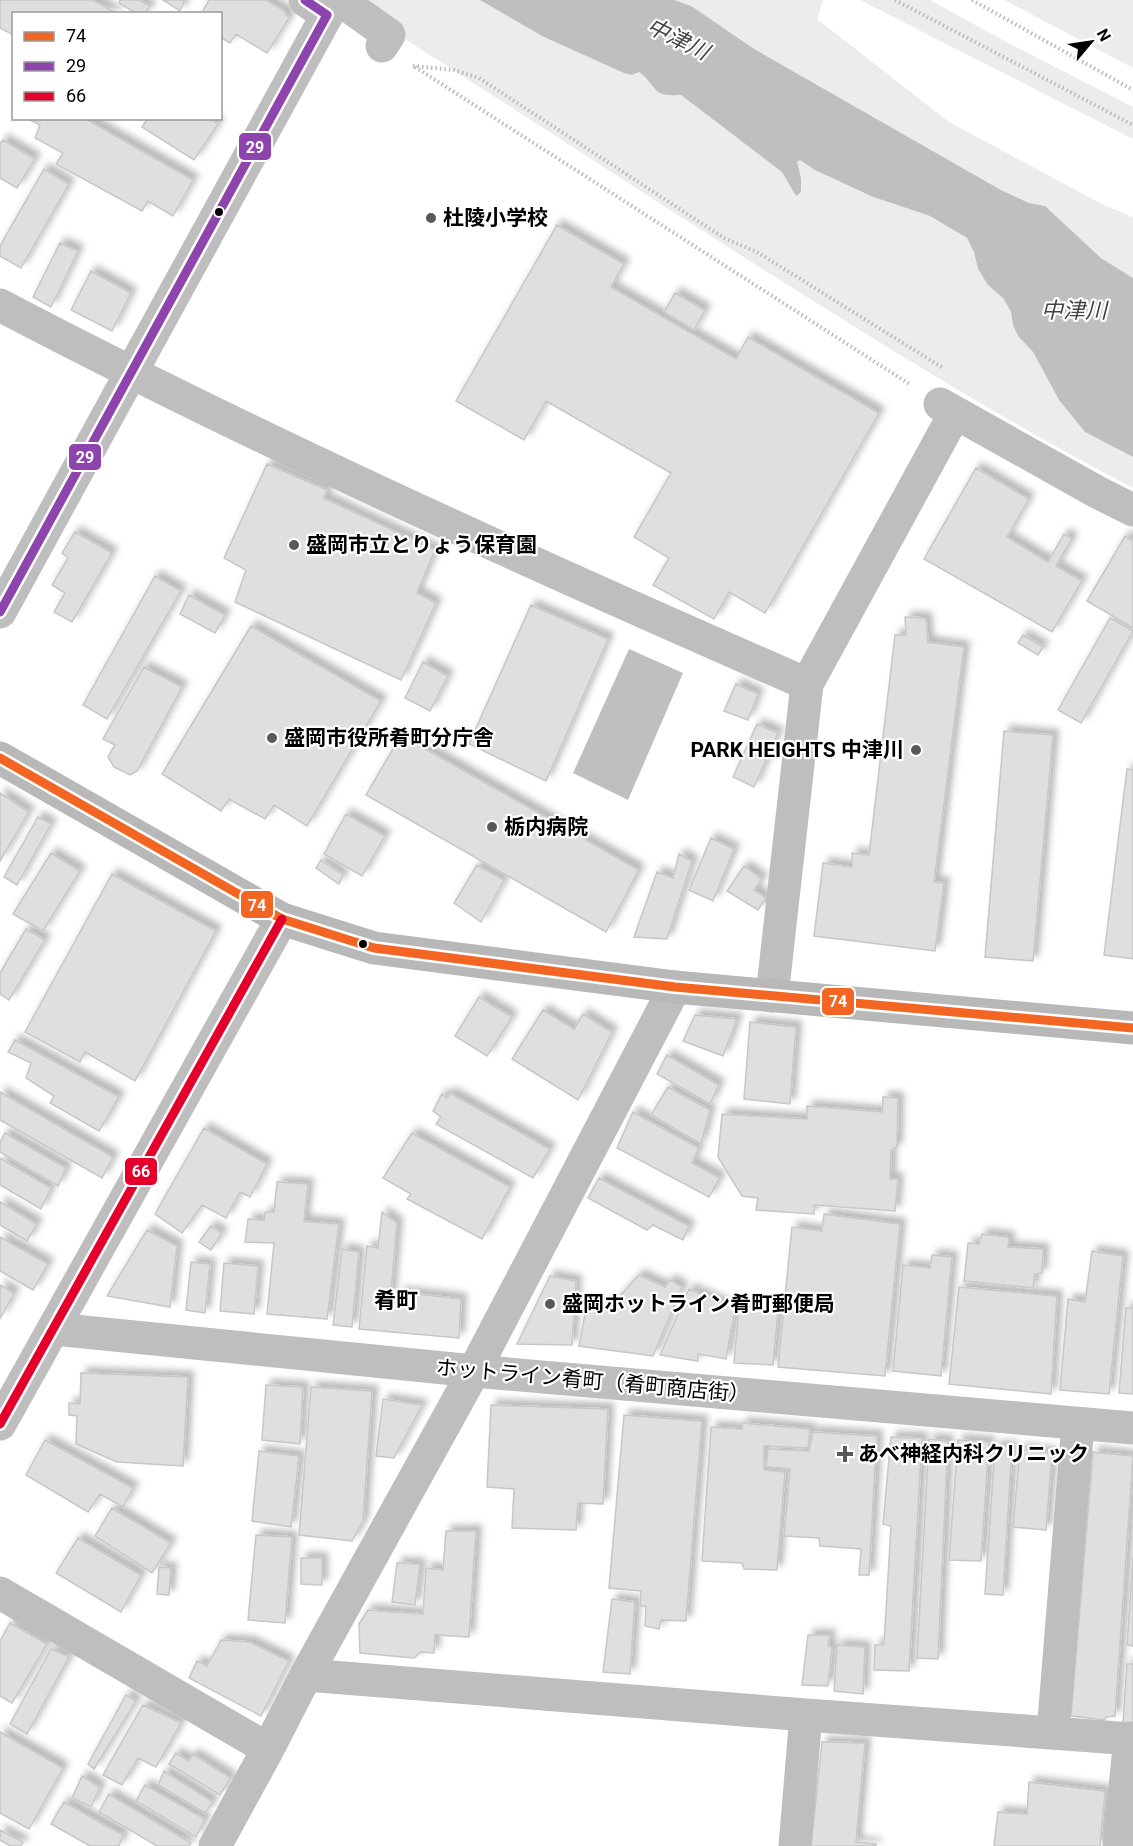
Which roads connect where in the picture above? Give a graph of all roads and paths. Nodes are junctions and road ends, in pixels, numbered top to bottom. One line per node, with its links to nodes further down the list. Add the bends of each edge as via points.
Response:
1 (895, 0): 7 (path)
2 (972, 0): 6 (path)
3 (324, 5): 4 (street, via 388,35); 10 (street)
4 (382, 46): 5 (path)
5 (413, 66): 9 (path, via 454,70 479,78 724,238 757,252); 11 (path)
6 (1133, 90)
7 (1133, 125)
8 (0, 305): 10 (street)
9 (947, 370)
10 (130, 373): 13 (street); 14 (street, via 475,537)
11 (948, 408): 12 (street); 14 (street)
12 (1133, 510)
13 (0, 612)
14 (807, 684): 18 (street)
15 (0, 758): 16 (main road)
16 (282, 919): 17 (main road, via 374,948); 20 (street)
17 (675, 987): 18 (main road); 21 (street)
18 (772, 996): 19 (main road)
19 (1133, 1028)
20 (54, 1329): 21 (street, ホットライン肴町（肴町商店街）); 22 (street)
21 (474, 1371): 23 (street, ホットライン肴町（肴町商店街）); 26 (street)
22 (0, 1424)
23 (1078, 1424): 24 (street, ホットライン肴町（肴町商店街）); 28 (street)
24 (1133, 1428)
25 (0, 1593): 30 (street)
26 (306, 1675): 27 (street); 30 (street)
27 (806, 1715): 28 (street); 32 (street)
28 (1053, 1733): 29 (street)
29 (1131, 1738): 33 (street)
30 (268, 1749): 31 (street)
31 (215, 1846)
32 (795, 1846)
33 (1119, 1846)

